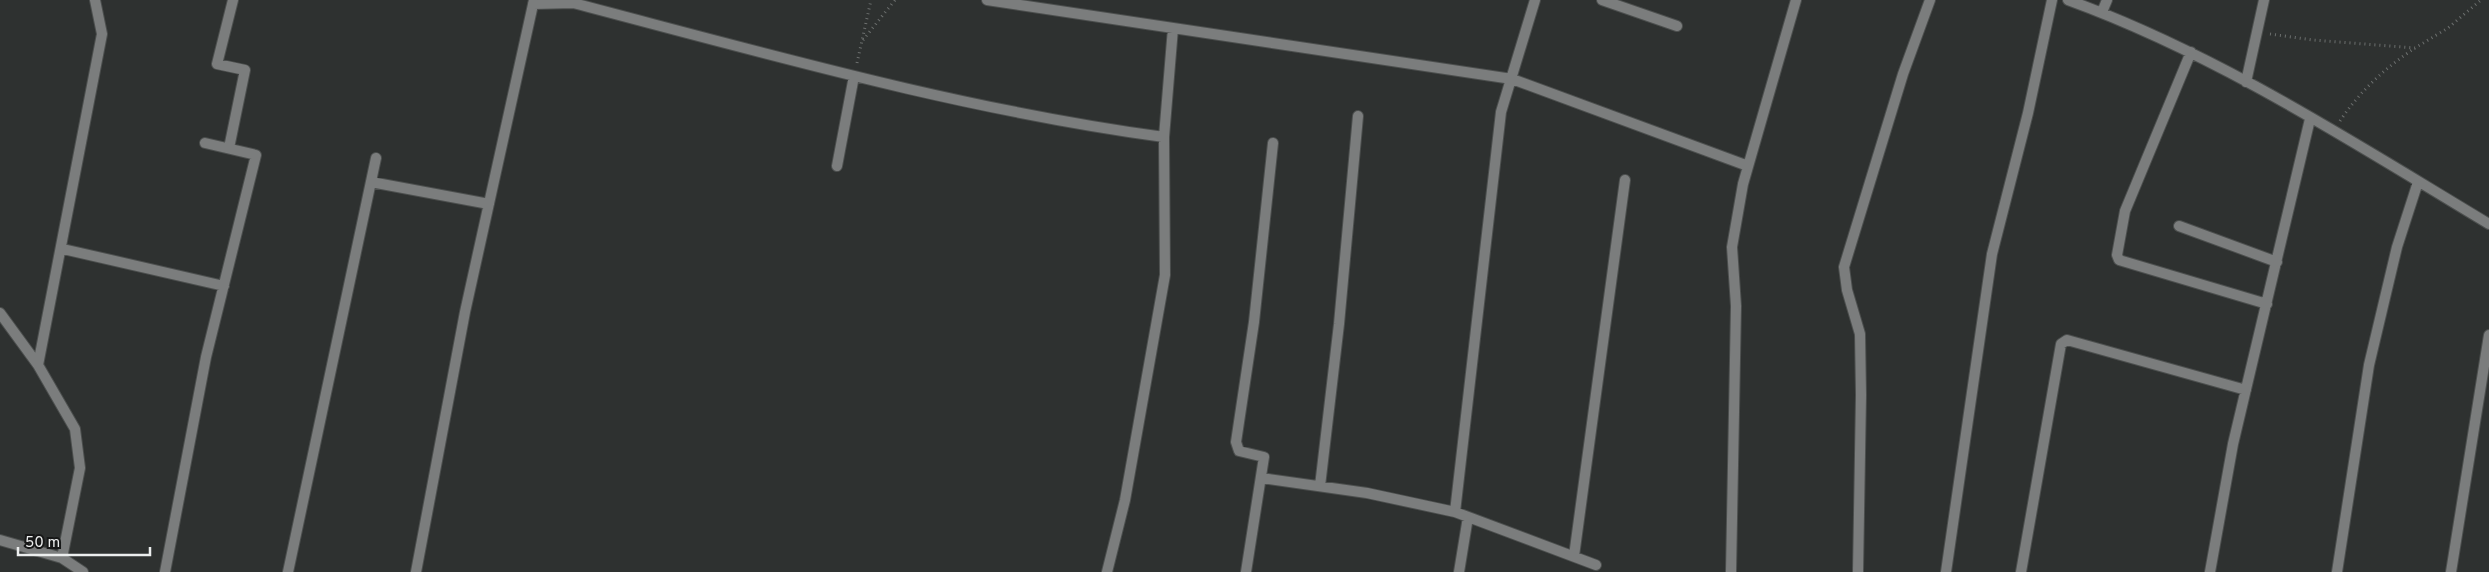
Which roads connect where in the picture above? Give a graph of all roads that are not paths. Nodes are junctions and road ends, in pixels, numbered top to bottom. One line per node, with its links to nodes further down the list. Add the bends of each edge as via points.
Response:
1 (95, 0): 35 (street, via 102,34)
2 (233, 0): 25 (street, via 218,64 245,70)
3 (987, 0): 15 (street)
4 (1535, 0): 18 (street)
5 (1602, 0): 14 (street)
6 (1796, 0): 28 (street)
7 (1930, 0): 59 (street, via 1903,74 1844,267 1846,290 1860,334)
8 (2052, 0): 60 (street, via 2028,113 1992,254)
9 (2068, 0): 13 (street)
10 (2107, 0): 13 (street)
11 (2264, 0): 19 (street)
12 (533, 2): 17 (street, via 573,3); 32 (street)
13 (2102, 12): 16 (street)
14 (1676, 26)
15 (1173, 28): 18 (street); 22 (street)
16 (2191, 52): 19 (street); 38 (street, via 2125,211 2117,255 2120,260)
17 (854, 76): 22 (street, via 1088,126); 27 (street)
18 (1512, 78): 28 (street); 45 (street, via 1501,112 1495,156)
19 (2246, 82): 21 (street)
20 (1358, 116): 44 (street)
21 (2310, 119): 31 (street); 36 (street)
22 (1164, 137): 55 (street, via 1165,275 1125,500)
23 (205, 143): 25 (street)
24 (1273, 143): 43 (street, via 1254,322 1236,442 1239,450 1264,457)
25 (229, 148): 37 (street, via 256,155)
26 (376, 158): 30 (street)
27 (837, 166)
28 (1748, 166): 58 (street, via 1732,247 1736,306)
29 (1625, 180): 48 (street)
30 (371, 182): 32 (street); 53 (street)
31 (2418, 182): 33 (street); 63 (street, via 2397,247 2369,365)
32 (489, 204): 54 (street, via 465,312)
33 (2489, 224)
34 (2179, 226): 36 (street)
35 (63, 249): 37 (street); 41 (street)
36 (2276, 262): 38 (street)
37 (224, 286): 52 (street, via 206,357)
38 (2267, 304): 42 (street)
39 (0, 313): 41 (street)
40 (2489, 336): 64 (street)
41 (38, 365): 49 (street, via 76,429 80,468)
42 (2246, 390): 61 (street, via 2067,340 2061,344); 62 (street)
43 (1261, 478): 44 (street); 56 (street)
44 (1320, 486): 45 (street)
45 (1455, 512): 46 (street)
46 (1468, 517): 48 (street); 57 (street)
47 (0, 540): 49 (street)
48 (1574, 556): 50 (street)
49 (62, 558): 51 (street)
50 (1596, 565)
51 (83, 572)
52 (165, 572)
53 (288, 572)
54 (416, 572)
55 (1108, 572)
56 (1246, 572)
57 (1459, 572)
58 (1732, 572)
59 (1858, 572)
60 (1946, 572)
61 (2021, 572)
62 (2210, 572)
63 (2337, 572)
64 (2450, 572)

